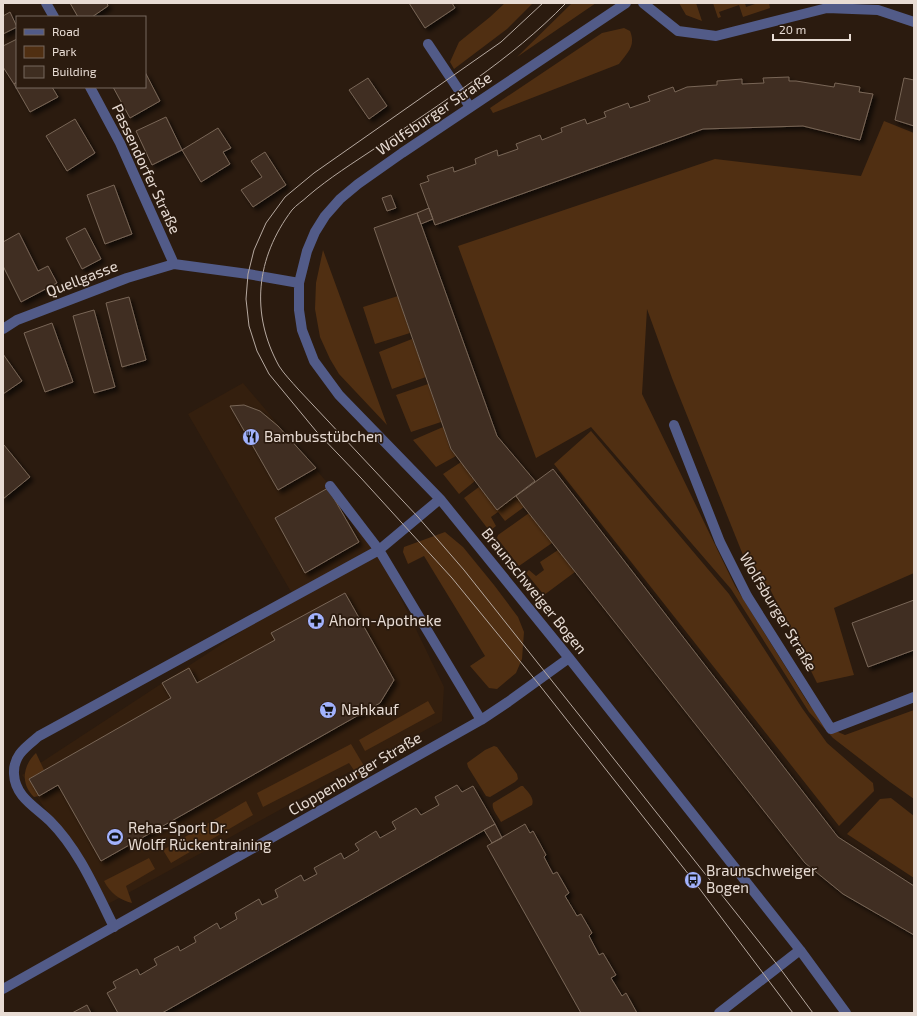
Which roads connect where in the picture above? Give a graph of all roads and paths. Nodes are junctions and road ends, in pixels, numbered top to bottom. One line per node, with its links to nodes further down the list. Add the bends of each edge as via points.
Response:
1 (46, 3): 5 (street)
2 (626, 3): 9 (street, Wolfsburger Straße)
3 (643, 3): 4 (street, via 678,31 716,36)
4 (827, 6): 6 (street, via 878,10)
5 (53, 16)
6 (914, 22)
7 (428, 44): 9 (street)
8 (91, 88): 10 (street, Passendorfer Straße, via 120,143)
9 (470, 107): 11 (street, Wolfsburger Straße, via 340,199 315,232 306,251)
10 (174, 264): 11 (street); 12 (street, Quellgasse, via 127,278 17,320)
11 (299, 284): 15 (street, Braunschweiger Bogen, via 302,330 314,361 339,395)
12 (3, 329)
13 (674, 425): 18 (street, Wolfsburger Straße, via 720,542 747,596 831,729)
14 (330, 486): 16 (street)
15 (440, 499): 16 (street); 17 (street, Braunschweiger Bogen)
16 (379, 550): 19 (street); 20 (street, via 39,736 18,755 14,774 18,791 65,838 83,866)
17 (569, 658): 19 (street, Cloppenburger Straße); 21 (street, Braunschweiger Bogen)
18 (914, 697)
19 (481, 720): 20 (street, Cloppenburger Straße)
20 (114, 927): 22 (street, Cloppenburger Straße)
21 (800, 950): 23 (street); 24 (street, Braunschweiger Bogen)
22 (3, 989)
23 (719, 1013)
24 (846, 1013)

